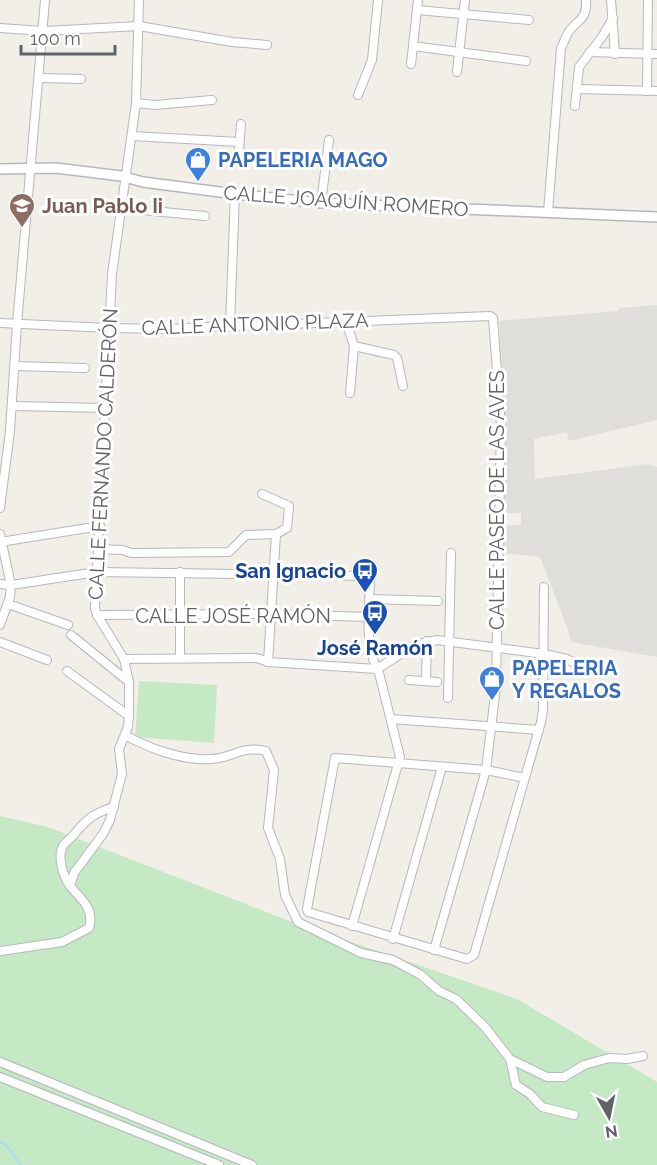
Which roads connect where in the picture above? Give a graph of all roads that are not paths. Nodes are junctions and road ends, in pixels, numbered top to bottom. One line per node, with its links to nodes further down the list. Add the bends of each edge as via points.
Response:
1 (45, 0): 15 (street)
2 (139, 0): 13 (street, CALLE FERNANDO CALDERÓN)
3 (378, 0): 31 (street, via 372,60)
4 (418, 0): 9 (street)
5 (465, 0): 10 (street)
6 (586, 0): 46 (street, via 581,21 570,30 561,48)
7 (612, 0): 11 (street)
8 (648, 0): 19 (street)
9 (417, 10): 10 (street); 17 (street)
10 (463, 14): 12 (street); 20 (street)
11 (613, 18): 18 (street); 21 (street)
12 (529, 20)
13 (139, 26): 15 (street); 16 (street); 33 (street, CALLE FERNANDO CALDERÓN)
14 (0, 28): 15 (street)
15 (44, 31): 26 (street)
16 (267, 45)
17 (413, 46): 20 (street); 24 (street)
18 (590, 52): 21 (street); 28 (street, via 579,67)
19 (647, 53): 21 (street); 22 (street); 29 (street)
20 (459, 54): 23 (street); 25 (street)
21 (615, 54)
22 (657, 54)
23 (526, 62)
24 (411, 64)
25 (457, 72)
26 (40, 78): 27 (street); 40 (street)
27 (81, 79)
28 (578, 88): 29 (street); 34 (street)
29 (646, 91): 30 (street)
30 (657, 91)
31 (358, 95)
32 (212, 100): 33 (street)
33 (136, 103): 36 (street, CALLE FERNANDO CALDERÓN)
34 (575, 106)
35 (241, 124): 38 (street)
36 (132, 136): 38 (street); 42 (street, CALLE FERNANDO CALDERÓN)
37 (329, 140): 44 (street)
38 (239, 142): 39 (street)
39 (238, 162)
40 (30, 168): 41 (street, CALLE JOAQUÍN ROMERO); 42 (street, CALLE JOAQUÍN ROMERO); 52 (street)
41 (0, 169)
42 (126, 177): 43 (street, CALLE JOAQUÍN ROMERO); 45 (street, CALLE FERNANDO CALDERÓN)
43 (235, 194): 44 (street, CALLE JOAQUÍN ROMERO); 53 (street)
44 (321, 203): 46 (street, CALLE JOAQUÍN ROMERO)
45 (122, 208): 47 (street); 54 (street, CALLE FERNANDO CALDERÓN)
46 (548, 212): 48 (street, CALLE JOAQUÍN ROMERO)
47 (205, 216)
48 (657, 217)
49 (493, 318): 50 (street, CALLE ANTONIO PLAZA); 90 (street, CALLE PASEO DE LAS AVES, via 501,426)
50 (346, 321): 53 (street, CALLE ANTONIO PLAZA); 55 (street)
51 (0, 323): 52 (street, CALLE ANTONIO PLAZA)
52 (16, 324): 54 (street, CALLE ANTONIO PLAZA); 56 (street)
53 (230, 325): 54 (street, CALLE ANTONIO PLAZA)
54 (109, 328): 61 (street, CALLE FERNANDO CALDERÓN)
55 (354, 346): 58 (street, via 394,355); 59 (street)
56 (15, 366): 57 (street); 60 (street)
57 (85, 368)
58 (403, 386)
59 (350, 393)
60 (12, 406): 61 (street); 62 (street)
61 (105, 408): 66 (street, CALLE FERNANDO CALDERÓN)
62 (10, 431): 63 (street); 65 (street)
63 (0, 432)
64 (262, 494): 67 (street, via 289,506 287,528)
65 (0, 504)
66 (100, 526): 68 (street); 69 (street, CALLE FERNANDO CALDERÓN)
67 (276, 534): 69 (street, via 246,535 228,552 131,553); 73 (street)
68 (0, 540): 75 (street)
69 (99, 549): 71 (street, CALLE FERNANDO CALDERÓN)
70 (451, 553): 88 (street)
71 (97, 572): 72 (street); 75 (street); 81 (street, CALLE FERNANDO CALDERÓN)
72 (180, 572): 73 (street); 82 (street)
73 (275, 573): 77 (street, via 370,576); 80 (street)
74 (0, 584): 75 (street)
75 (10, 585): 79 (street)
76 (544, 587): 91 (street)
77 (370, 599): 78 (street); 83 (street)
78 (438, 602)
79 (8, 604): 84 (street); 85 (street)
80 (271, 614): 82 (street, CALLE JOSÉ RAMÓN); 83 (street, CALLE JOSÉ RAMÓN); 95 (street)
81 (97, 615): 82 (street, CALLE JOSÉ RAMÓN); 93 (street, CALLE FERNANDO CALDERÓN)
82 (181, 615): 92 (street)
83 (369, 617): 96 (street, via 369,646)
84 (0, 624)
85 (68, 625)
86 (71, 635): 101 (street)
87 (427, 641): 88 (street); 96 (street, via 404,650); 100 (street)
88 (449, 641): 90 (street); 103 (street)
89 (0, 642): 94 (street)
90 (497, 648): 91 (street); 106 (street, CALLE PASEO DE LAS AVES)
91 (544, 654): 97 (street, via 567,659); 107 (street)
92 (180, 657): 93 (street); 95 (street, via 257,658)
93 (124, 659): 101 (street, CALLE FERNANDO CALDERÓN)
94 (46, 660)
95 (268, 662): 96 (street)
96 (377, 669): 105 (street)
97 (588, 670)
98 (67, 671): 104 (street)
99 (409, 680): 100 (street)
100 (426, 681): 102 (street)
101 (129, 682): 104 (street, CALLE FERNANDO CALDERÓN)
102 (437, 682)
103 (448, 698)
104 (129, 716): 108 (street, CALLE FERNANDO CALDERÓN)
105 (391, 719): 106 (street); 109 (street)
106 (492, 726): 107 (street); 111 (street, CALLE PASEO DE LAS AVES)
107 (539, 730): 112 (street)
108 (125, 735): 113 (street, CALLE FERNANDO CALDERÓN, via 119,749 122,774); 120 (street, via 144,746 188,758 213,759 253,748 266,751 274,770 268,828 280,859 285,895 298,922 344,946 393,960 421,975 470,1011)
109 (398, 762): 110 (street); 115 (street); 115 (street, via 335,758 307,909)
110 (441, 767): 111 (street); 116 (street)
111 (486, 770): 112 (street); 117 (street, CALLE PASEO DE LAS AVES)
112 (525, 778): 117 (street, via 472,958)
113 (114, 807): 114 (street, CALLE FERNANDO CALDERÓN, via 103,834 74,873); 114 (street, via 86,820 63,846 63,870)
114 (70, 886): 118 (street, via 90,909 89,928 62,942)
115 (351, 927): 116 (street)
116 (393, 939): 117 (street)
117 (434, 950)
118 (0, 951)
119 (643, 1056): 120 (street, via 609,1058 584,1065 564,1077 547,1077)
120 (510, 1059): 124 (street, via 516,1085 542,1107)
121 (0, 1062): 123 (street)
122 (0, 1077): 125 (street)
123 (108, 1107): 125 (street); 127 (street)
124 (574, 1115)
125 (104, 1118): 126 (street)
126 (219, 1165)
127 (252, 1165)

